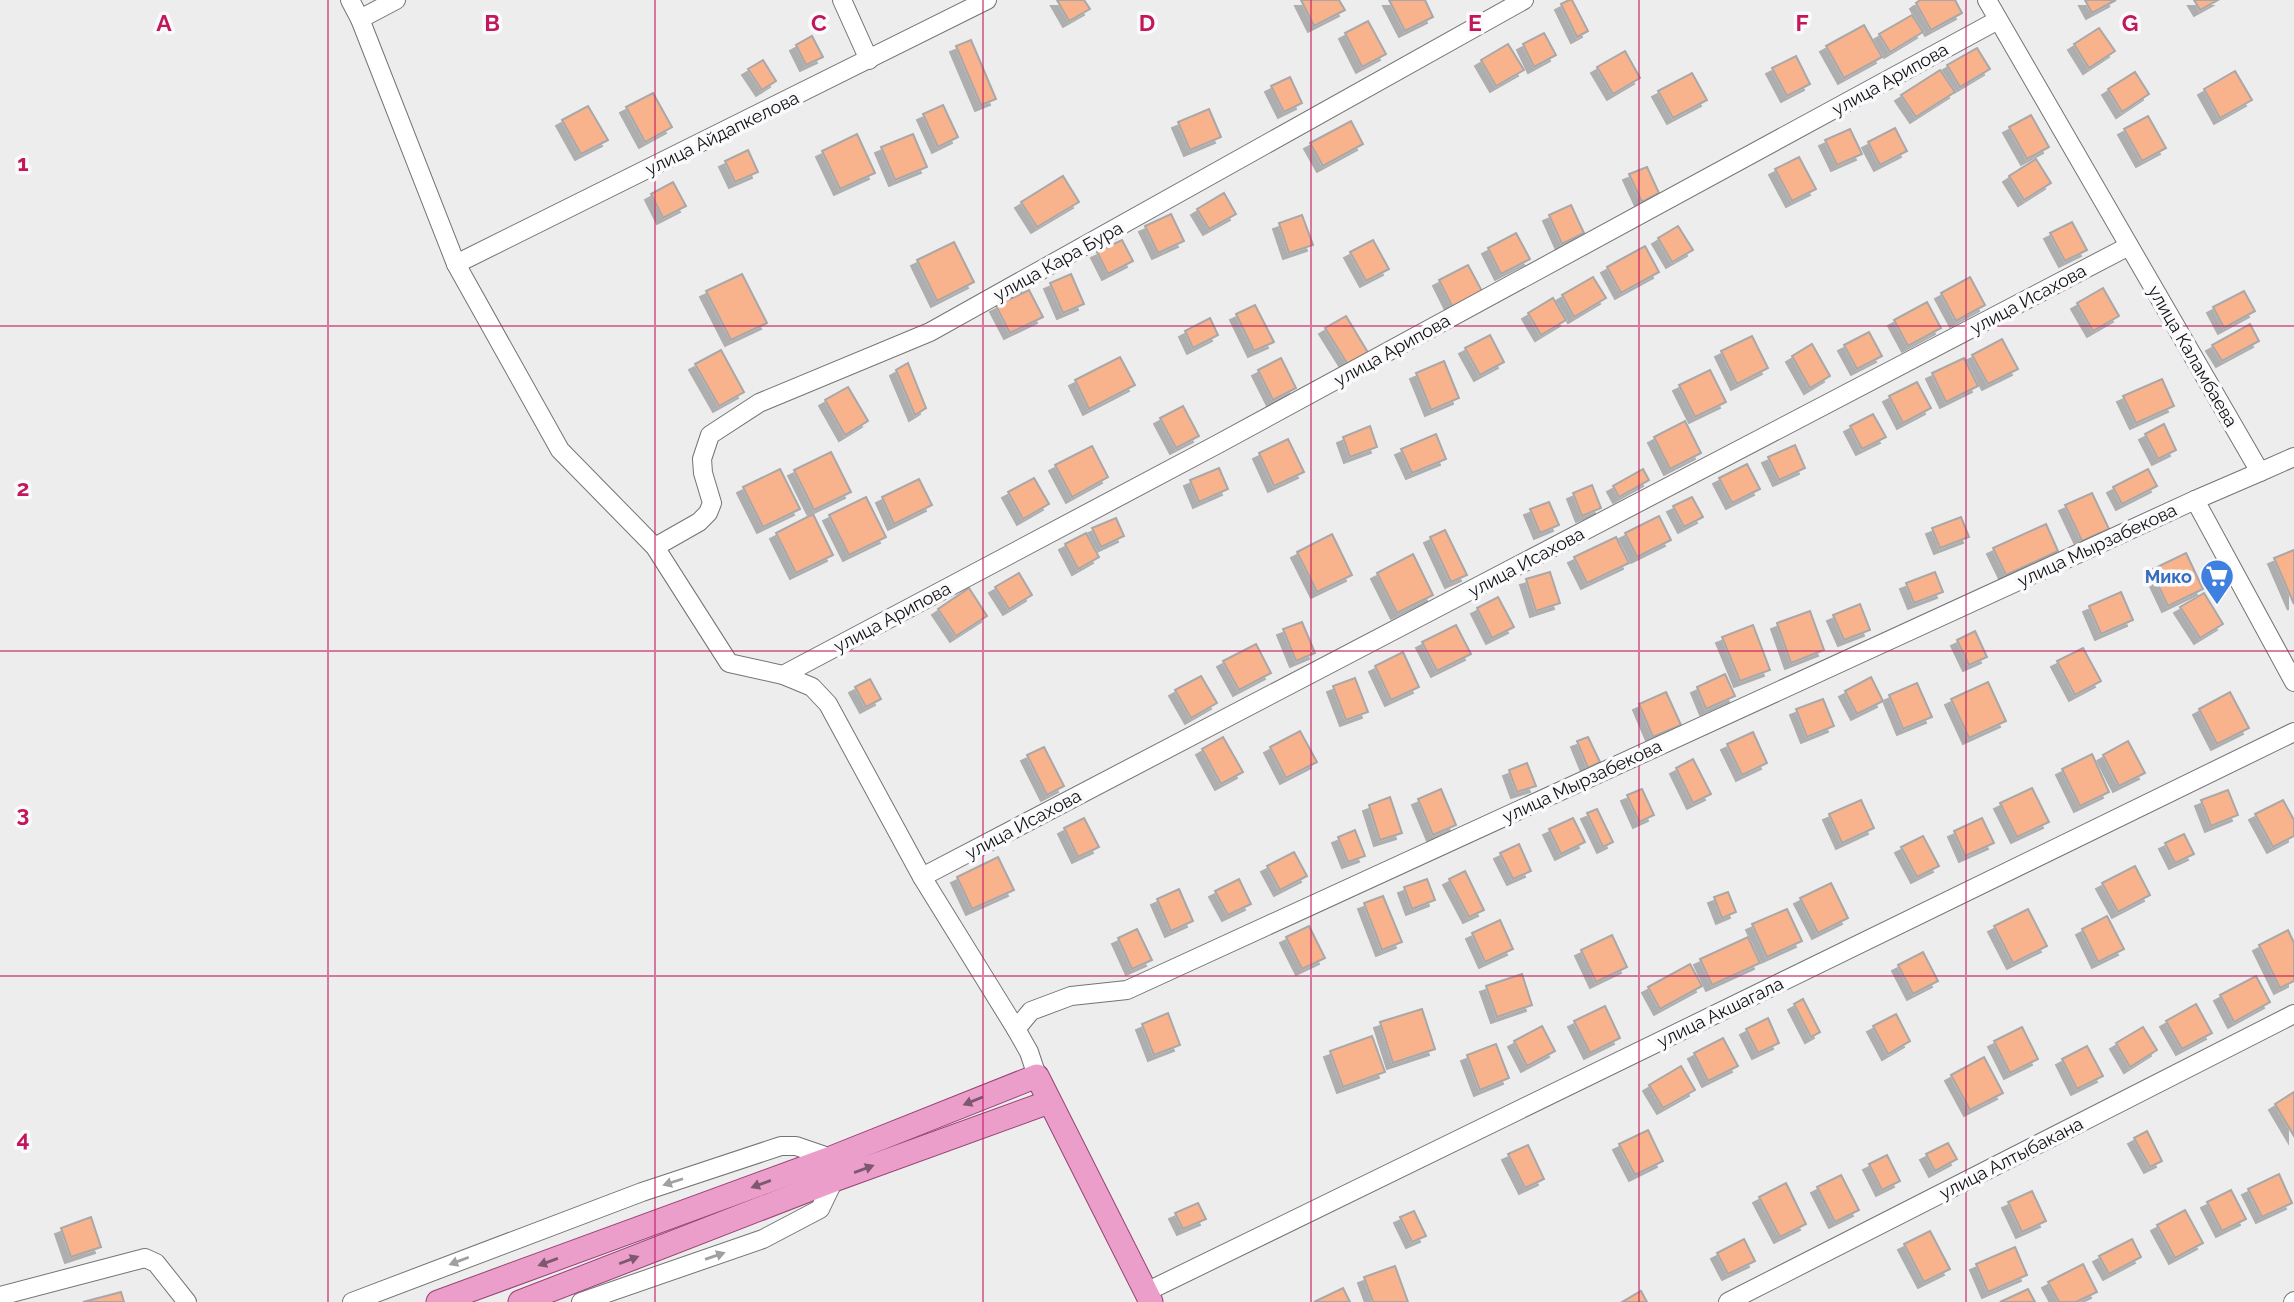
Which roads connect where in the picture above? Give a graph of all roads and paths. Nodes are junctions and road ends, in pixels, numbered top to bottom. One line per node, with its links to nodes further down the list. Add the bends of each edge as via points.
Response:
1 (350, 0): 7 (street)
2 (396, 0): 7 (street)
3 (842, 0): 9 (street)
4 (987, 0): 9 (street, улица Айдапкелова)
5 (1524, 0): 15 (street, улица Кара Бура, via 930,332 759,403 710,435 702,458 712,503 708,513)
6 (1987, 0): 8 (street, улица Каламбаева)
7 (360, 19): 11 (street)
8 (1998, 20): 10 (street, улица Каламбаева); 16 (street, улица Арипова)
9 (869, 60): 11 (street, улица Айдапкелова)
10 (2129, 246): 13 (street, улица Каламбаева); 19 (street, улица Исахова)
11 (456, 264): 15 (street, via 560,450)
12 (2294, 457): 13 (street)
13 (2260, 472): 14 (street)
14 (2195, 500): 17 (street); 21 (street, улица Мырзабекова, via 1126,990 1071,996 1031,1011)
15 (655, 547): 16 (street, via 729,663)
16 (783, 675): 19 (street, via 812,687 828,704)
17 (2294, 682)
18 (2294, 732): 27 (street, улица Акшагала)
19 (922, 877): 21 (street)
20 (2294, 1014): 33 (street, улица Алтыбакана)
21 (1016, 1029): 22 (street)
22 (1037, 1076): 23 (main road); 24 (main road, one-way to 24)
23 (1049, 1102): 24 (main road, one-way to 23); 27 (main road)
24 (833, 1169): 26 (main road, one-way to 24); 29 (street, one-way to 29, via 796,1146 781,1146 642,1192); 30 (main road, one-way to 30); 32 (street, one-way to 24, via 763,1239 820,1209)
25 (0, 1296): 28 (street, via 145,1258 156,1263)
26 (556, 1296): 31 (main road)
27 (1148, 1297)
28 (187, 1302)
29 (352, 1302)
30 (438, 1302)
31 (520, 1302)
32 (582, 1302)
33 (1728, 1302)

